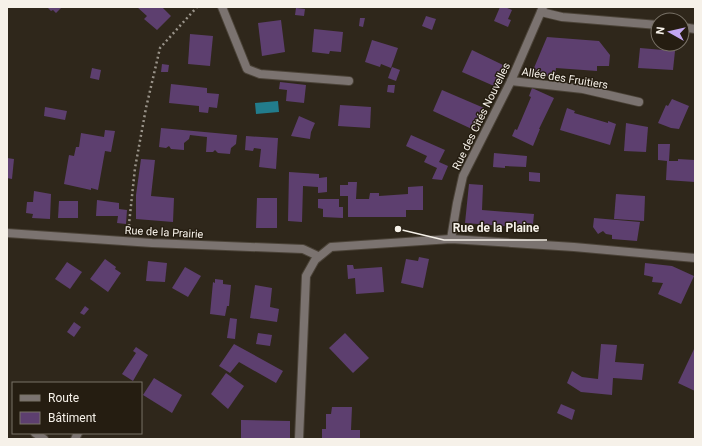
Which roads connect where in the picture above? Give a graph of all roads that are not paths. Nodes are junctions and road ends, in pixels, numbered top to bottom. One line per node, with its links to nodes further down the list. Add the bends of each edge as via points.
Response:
1 (222, 7): 5 (street, via 247,69 260,74)
2 (542, 9): 3 (street, via 562,17); 4 (street, Rue des Cités Nouvelles)
3 (650, 24)
4 (511, 81): 6 (street, Allée des Fruitiers, via 583,89); 8 (street, Rue des Cités Nouvelles, via 463,176)
5 (349, 82)
6 (639, 102)
7 (7, 233): 9 (street, Rue de la Prairie, via 303,249)
8 (451, 239): 9 (street, via 332,247); 10 (street)
9 (318, 256): 11 (street, via 306,276)
10 (695, 258)
11 (299, 439)

